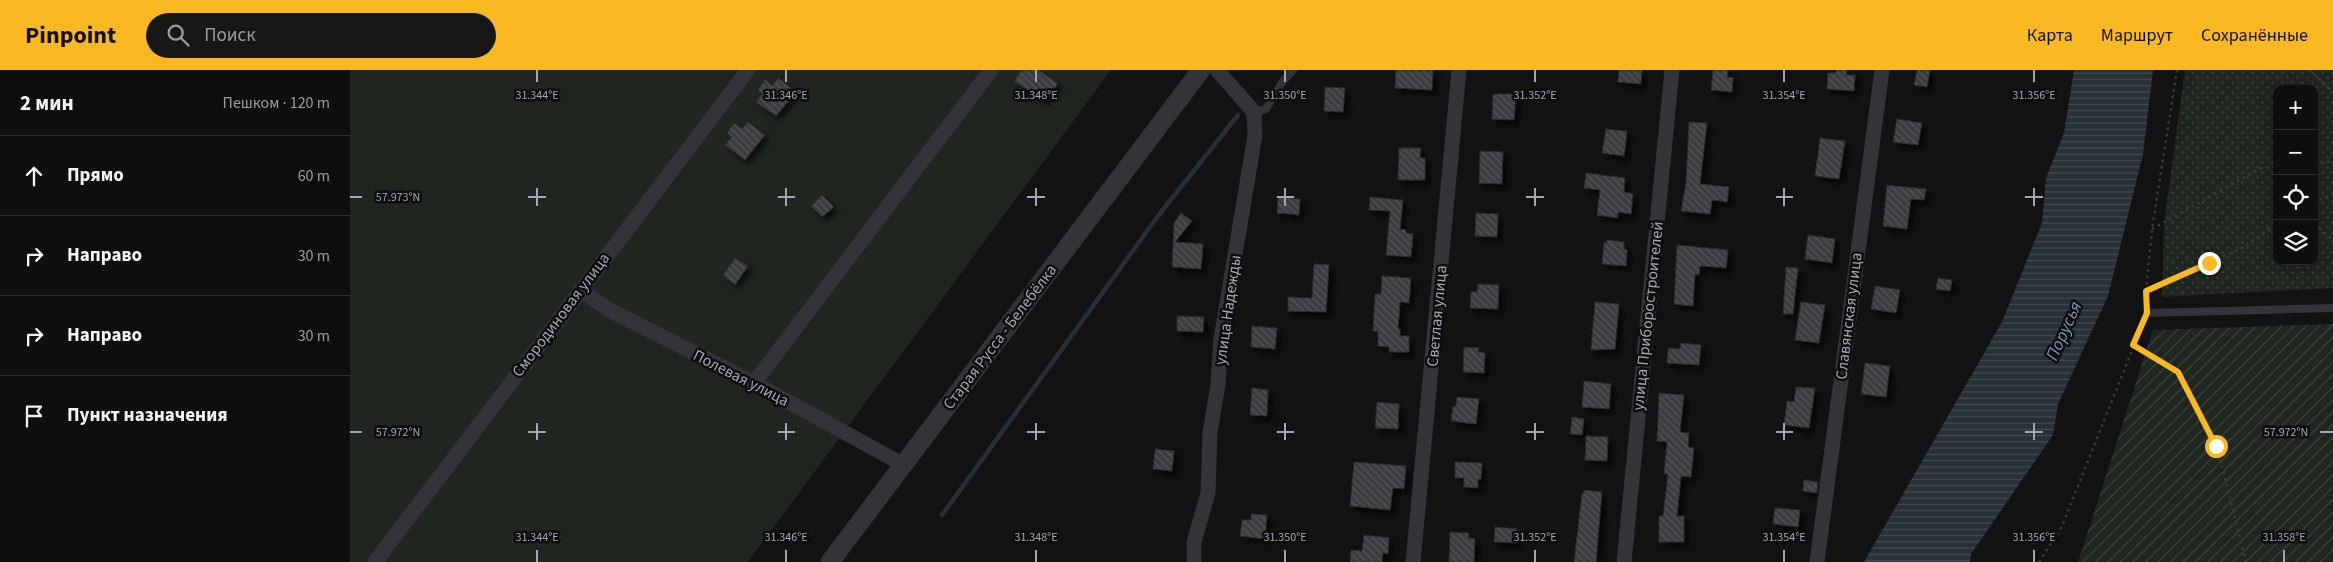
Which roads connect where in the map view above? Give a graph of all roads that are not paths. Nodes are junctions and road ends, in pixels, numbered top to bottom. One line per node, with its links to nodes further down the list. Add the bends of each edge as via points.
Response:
1 (748, 70): 10 (street, Смородиновая улица)
2 (991, 70): 13 (street)
3 (1200, 70): 14 (street, Старая Русса - Белебёлка)
4 (1217, 70): 9 (street)
5 (1293, 70): 9 (lane, via 1266,109)
6 (1460, 70): 18 (street, Светлая улица)
7 (1672, 70): 19 (street, улица Приборостроителей)
8 (1882, 70): 20 (street, Славянская улица)
9 (1254, 112): 17 (street, улица Надежды, via 1255,135 1221,339 1210,432 1208,493 1194,542)
10 (580, 290): 13 (street, Полевая улица, via 611,311); 15 (street, Смородиновая улица)
11 (2333, 308): 12 (lane)
12 (2147, 313)
13 (754, 383): 14 (street, Полевая улица)
14 (904, 465): 16 (street, Старая Русса - Белебёлка)
15 (375, 562)
16 (830, 562)
17 (1194, 562)
18 (1413, 562)
19 (1624, 562)
20 (1817, 562)

